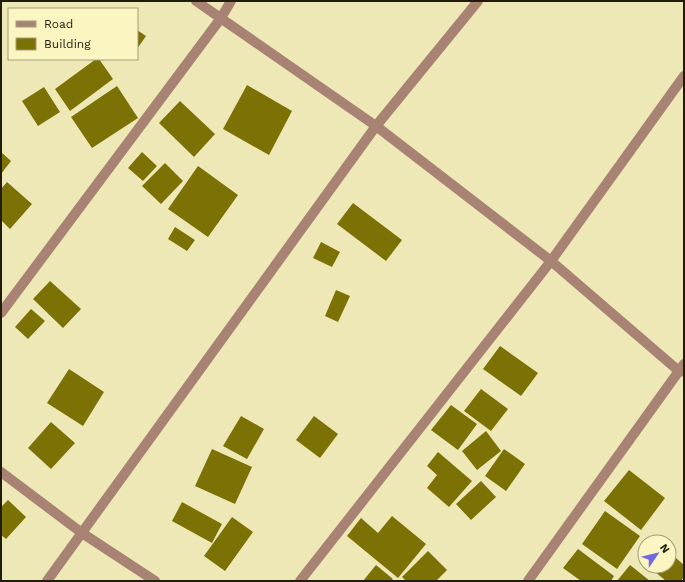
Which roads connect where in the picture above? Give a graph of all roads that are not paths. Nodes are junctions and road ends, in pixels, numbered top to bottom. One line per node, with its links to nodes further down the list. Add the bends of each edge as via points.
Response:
1 (196, 1): 4 (street)
2 (231, 1): 4 (street)
3 (478, 1): 6 (street)
4 (221, 18): 6 (street); 8 (street)
5 (684, 76): 7 (street)
6 (376, 126): 7 (street); 11 (street)
7 (551, 261): 9 (street); 14 (street)
8 (1, 313)
9 (682, 368): 15 (street)
10 (1, 472): 11 (street)
11 (82, 533): 12 (street); 13 (street)
12 (47, 581)
13 (155, 581)
14 (300, 581)
15 (528, 581)

